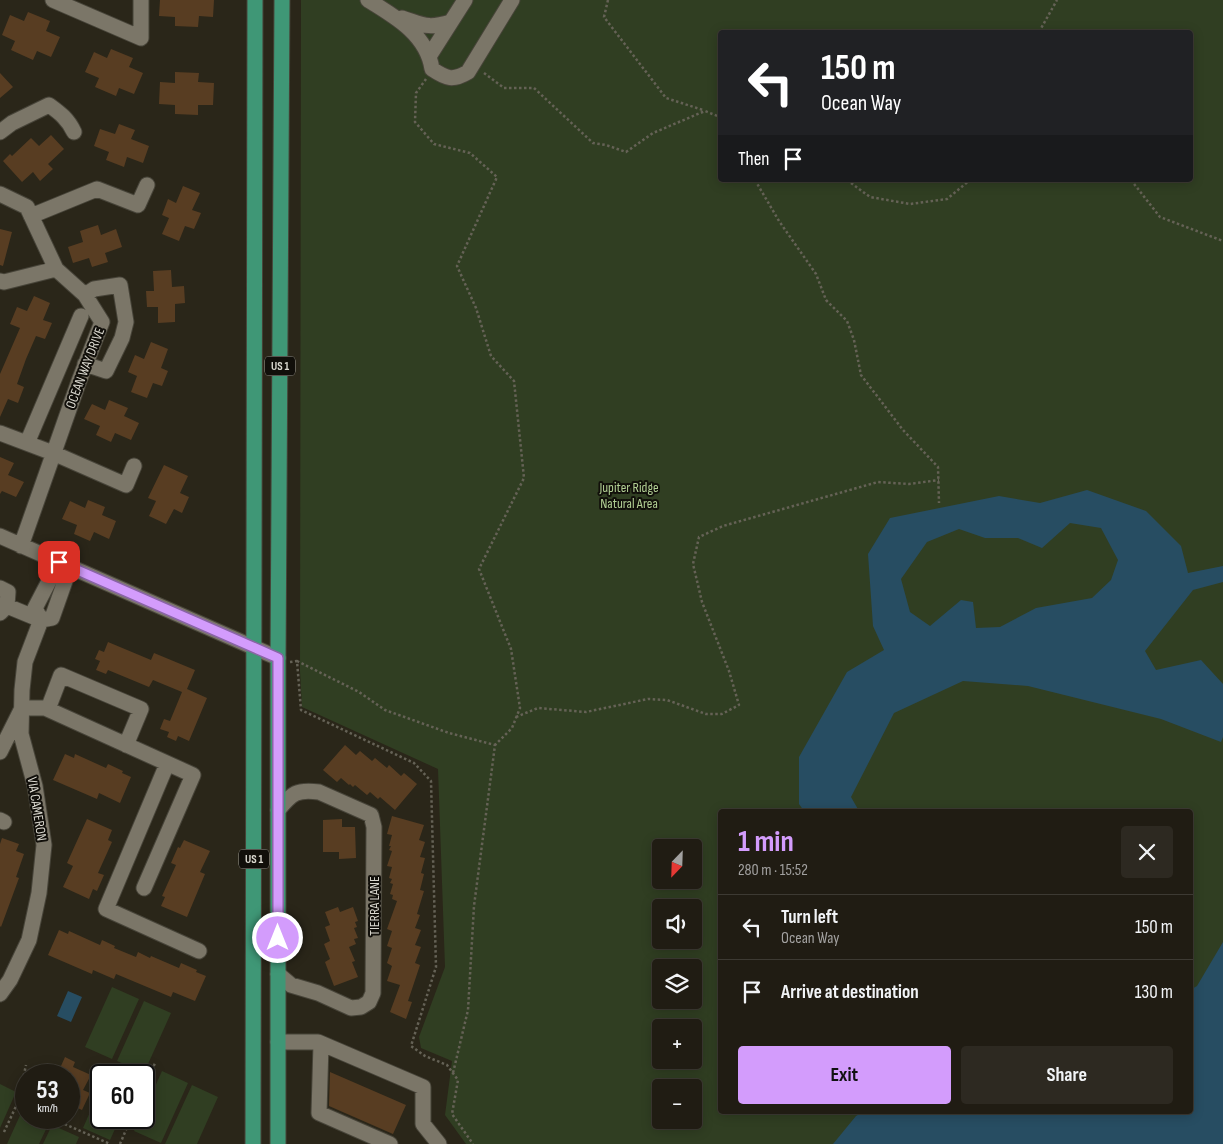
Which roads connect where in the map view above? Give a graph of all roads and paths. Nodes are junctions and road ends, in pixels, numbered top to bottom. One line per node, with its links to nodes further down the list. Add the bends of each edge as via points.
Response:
1 (52, 0): 2 (street, via 141,38)
2 (141, 0)
3 (255, 0): 44 (main road, US 1)
4 (282, 0): 45 (main road, US 1)
5 (368, 0): 10 (street)
6 (465, 0): 11 (street)
7 (512, 0): 14 (street)
8 (608, 0): 15 (path, via 604,17 666,98)
9 (1057, 0): 12 (path)
10 (395, 16): 11 (street, via 423,26); 13 (street, via 423,44)
11 (451, 22): 13 (street)
12 (1040, 30)
13 (431, 62): 14 (street, via 443,77 457,78 468,72); 49 (path, via 416,93 415,122 434,144 470,153 497,177 457,266 476,308 491,356 514,382 524,478 480,569 511,649 520,708)
14 (472, 65): 15 (path, via 504,88 534,88 593,143 626,152 653,133)
15 (704, 111): 16 (path)
16 (718, 115)
17 (0, 132): 18 (street, via 49,106 69,122)
18 (74, 132)
19 (756, 182): 36 (path, via 816,274 826,300 847,321 861,375 903,430 938,467)
20 (850, 182): 21 (path, via 870,196 910,204 947,198)
21 (967, 182)
22 (1133, 182): 26 (path, via 1160,217)
23 (147, 185): 25 (street, via 138,206 98,189)
24 (0, 194): 25 (street, OCEAN WAY DRIVE, via 27,207)
25 (31, 216): 27 (street, OCEAN WAY DRIVE)
26 (1223, 241)
27 (56, 269): 28 (street, via 4,282); 29 (street, OCEAN WAY DRIVE)
28 (0, 280)
29 (85, 295): 31 (street, OCEAN WAY DRIVE, via 102,322); 31 (street, via 94,289 120,286 126,322 106,371)
30 (81, 316): 33 (street)
31 (85, 364): 34 (street, OCEAN WAY DRIVE)
32 (0, 433): 33 (street)
33 (27, 443): 34 (street)
34 (54, 453): 35 (street, via 126,485); 39 (street, OCEAN WAY DRIVE)
35 (134, 466)
36 (938, 480): 37 (path); 49 (path, via 909,484 878,482 723,526 700,537 693,564 702,602 739,705 722,714 706,714 667,700 648,699 586,712 538,708)
37 (939, 503)
38 (0, 536): 39 (street)
39 (21, 546): 40 (street)
40 (65, 565): 43 (street, VIA CAMERON, via 35,608); 44 (street)
41 (0, 588): 42 (street, via 8,592)
42 (3, 610): 43 (street)
43 (41, 620): 47 (street, VIA CAMERON, via 25,662)
44 (254, 648): 45 (street); 68 (main road, US 1)
45 (283, 660): 46 (path); 54 (main road, US 1)
46 (297, 662): 51 (path, via 360,692 385,710 449,733); 61 (path, via 301,710 414,763 431,780 436,967 411,1046 446,1065)
47 (22, 708): 48 (street); 52 (street); 58 (street, VIA CAMERON, via 21,734 35,786 44,845 39,893 29,940)
48 (48, 709): 50 (street); 50 (street, via 61,675 141,709)
49 (516, 718): 51 (path, via 512,728)
50 (126, 745): 53 (street)
51 (495, 745): 61 (path, via 474,906 468,1010)
52 (0, 752)
53 (167, 764): 55 (street, via 193,775); 56 (street, via 106,909)
54 (278, 810): 57 (main road, US 1); 57 (street, TIERRA LANE, via 297,792 314,791 371,815 374,827 373,993 369,1002 351,1008 291,985)
55 (144, 888)
56 (199, 951)
57 (278, 974): 59 (main road, US 1)
58 (0, 994)
59 (278, 1042): 60 (street); 69 (main road, US 1)
60 (321, 1044): 70 (street, via 319,1114); 71 (street, via 423,1087 423,1124)
61 (453, 1074): 72 (path, via 458,1080 452,1114)
62 (15, 1108): 65 (path)
63 (76, 1129): 66 (path)
64 (126, 1129): 67 (path)
65 (4, 1132)
66 (110, 1144)
67 (120, 1144)
68 (256, 1144)
69 (278, 1144)
70 (390, 1144)
71 (439, 1144)
72 (473, 1144)

